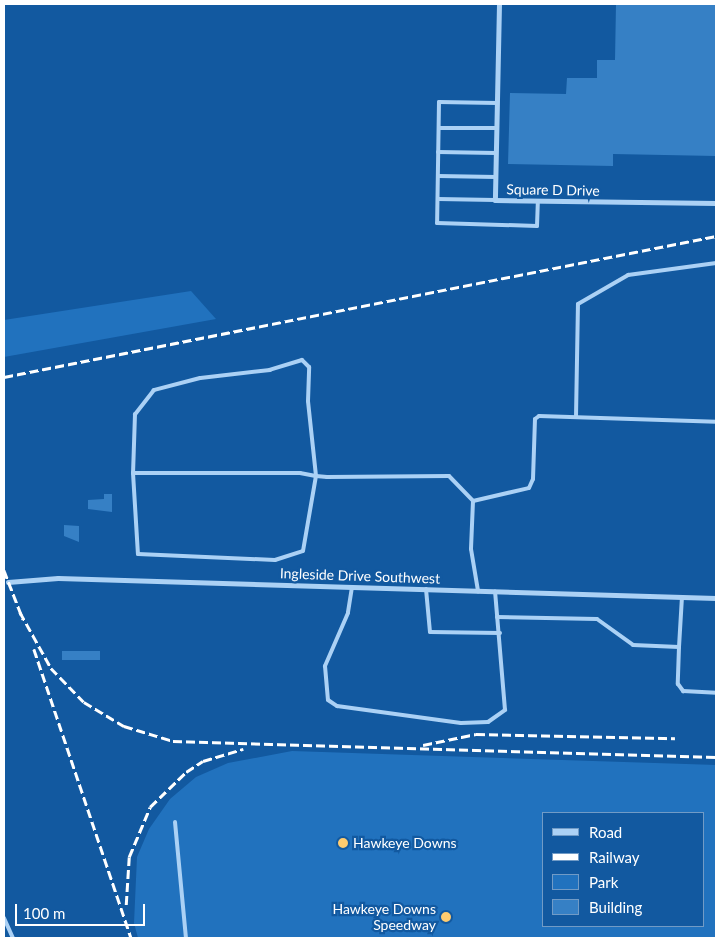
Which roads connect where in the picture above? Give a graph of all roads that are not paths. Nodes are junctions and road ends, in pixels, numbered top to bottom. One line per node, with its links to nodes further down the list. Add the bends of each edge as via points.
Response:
1 (499, 4): 2 (street, Square D Drive)
2 (497, 103): 3 (lane, via 439,102); 4 (street, Square D Drive)
3 (439, 128): 4 (lane); 5 (lane)
4 (497, 128): 6 (street, Square D Drive)
5 (438, 152): 6 (lane); 7 (lane)
6 (496, 153): 8 (street, Square D Drive)
7 (438, 176): 8 (lane); 9 (lane)
8 (496, 177): 10 (street, Square D Drive)
9 (438, 199): 10 (lane); 11 (lane, via 438,223 528,226 538,226)
10 (495, 200): 11 (street, Square D Drive)
11 (538, 201): 12 (street, Square D Drive)
12 (716, 203)
13 (716, 263): 14 (lane, via 628,276 578,304)
14 (576, 416): 15 (lane); 18 (lane, via 535,418 533,479 529,488)
15 (716, 422)
16 (133, 473): 17 (lane); 17 (lane, via 138,554 275,560 296,555 307,545); 17 (lane, via 135,414 154,390 200,378 270,370 302,360 310,367 308,402)
17 (316, 476): 18 (lane, via 450,476)
18 (473, 501): 22 (lane, via 470,549)
19 (6, 583): 20 (street, Ingleside Drive Southwest, via 58,578)
20 (352, 587): 21 (street, Ingleside Drive Southwest); 27 (lane, via 348,614 326,666 325,692 337,706 450,722 488,722 500,717 505,710)
21 (426, 589): 22 (street, Ingleside Drive Southwest); 27 (lane, via 430,632)
22 (478, 591): 23 (street, Ingleside Drive Southwest)
23 (495, 591): 24 (street, Ingleside Drive Southwest); 26 (lane)
24 (682, 597): 25 (street, Ingleside Drive Southwest); 28 (lane)
25 (716, 598)
26 (498, 617): 27 (lane); 28 (lane, via 597,619 633,645)
27 (500, 633)
28 (679, 648): 29 (lane, via 678,684 683,691)
29 (716, 693)
30 (175, 822): 33 (lane)
31 (4, 918): 32 (lane)
32 (13, 938)
33 (186, 938)

